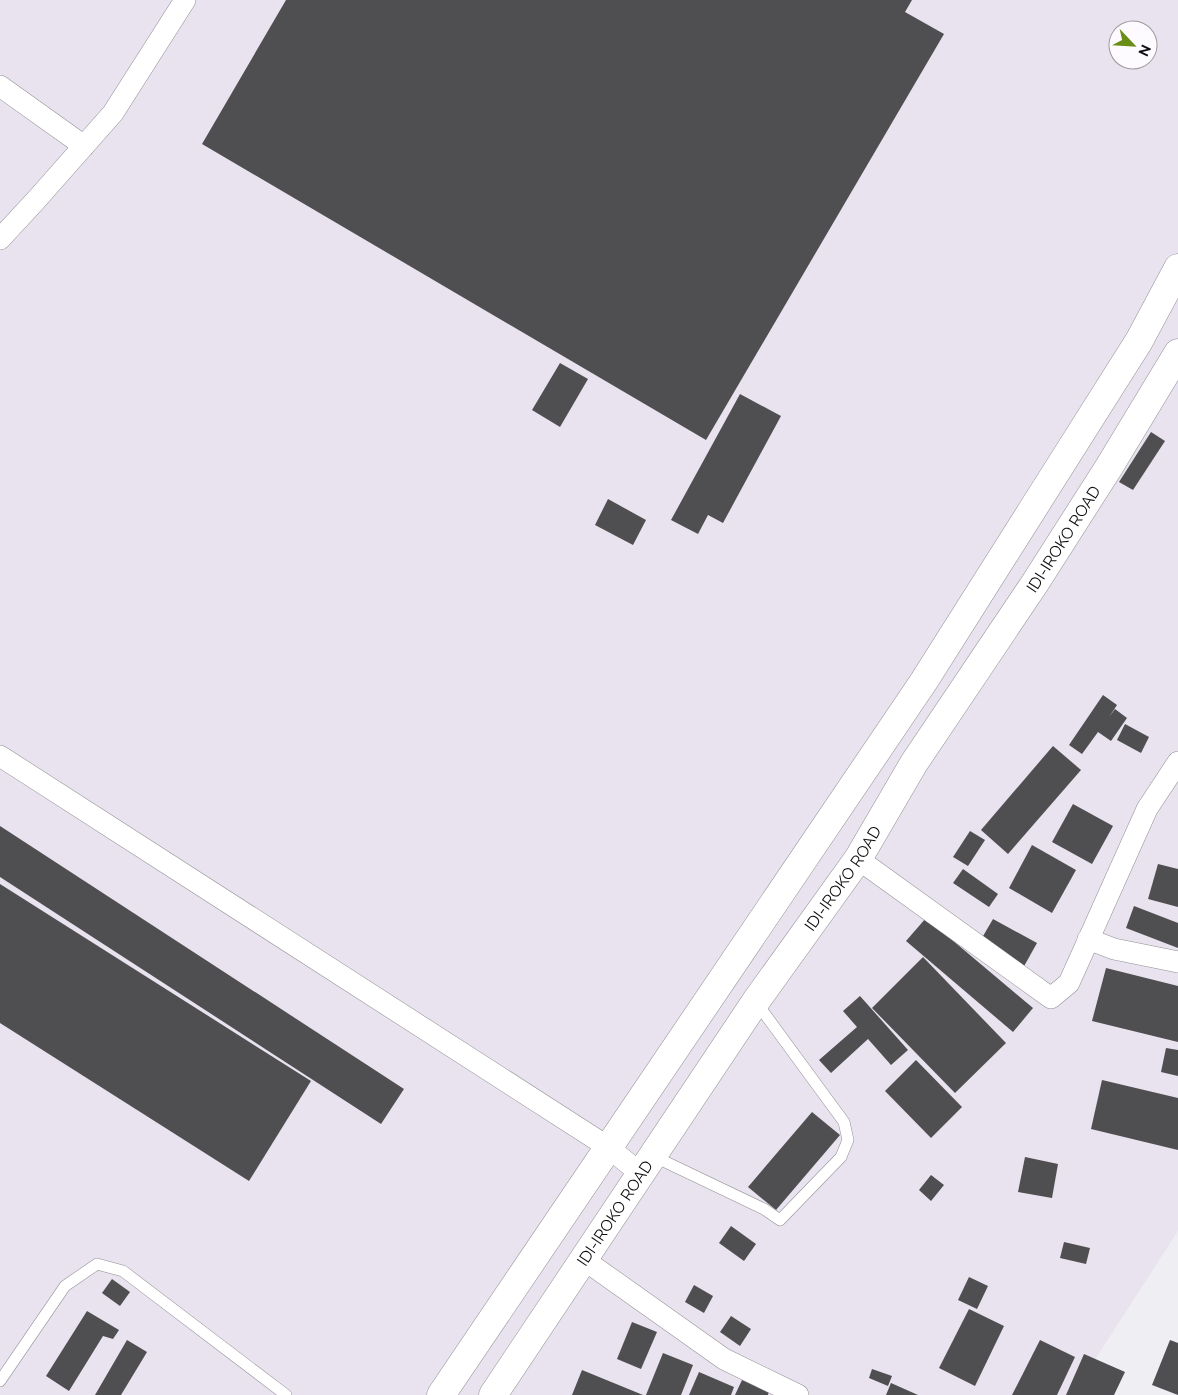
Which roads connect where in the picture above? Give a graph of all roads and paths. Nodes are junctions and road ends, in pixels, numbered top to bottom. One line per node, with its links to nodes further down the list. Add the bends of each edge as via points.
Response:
1 (185, 0): 3 (street, via 113,113)
2 (0, 86): 3 (street)
3 (84, 146): 4 (street)
4 (0, 239)
5 (1178, 268): 13 (highway, via 1139,341 924,681)
6 (1178, 353): 9 (highway, IDI-IROKO ROAD, via 1035,583 914,763)
7 (0, 756): 13 (street)
8 (1178, 762): 10 (street, via 1147,809)
9 (858, 859): 10 (street, via 1051,998 1069,983); 12 (highway, IDI-IROKO ROAD)
10 (1088, 939): 11 (street, via 1114,949)
11 (1178, 962)
12 (756, 1001): 14 (highway, IDI-IROKO ROAD); 14 (lane, via 844,1122 848,1140 841,1157 780,1220 764,1209)
13 (608, 1147): 14 (street); 18 (highway)
14 (647, 1165): 15 (highway, IDI-IROKO ROAD)
15 (582, 1259): 19 (highway, IDI-IROKO ROAD); 20 (street, via 724,1359)
16 (0, 1381): 17 (lane, via 65,1286 97,1264 123,1271)
17 (286, 1395)
18 (441, 1395)
19 (493, 1395)
20 (798, 1395)

